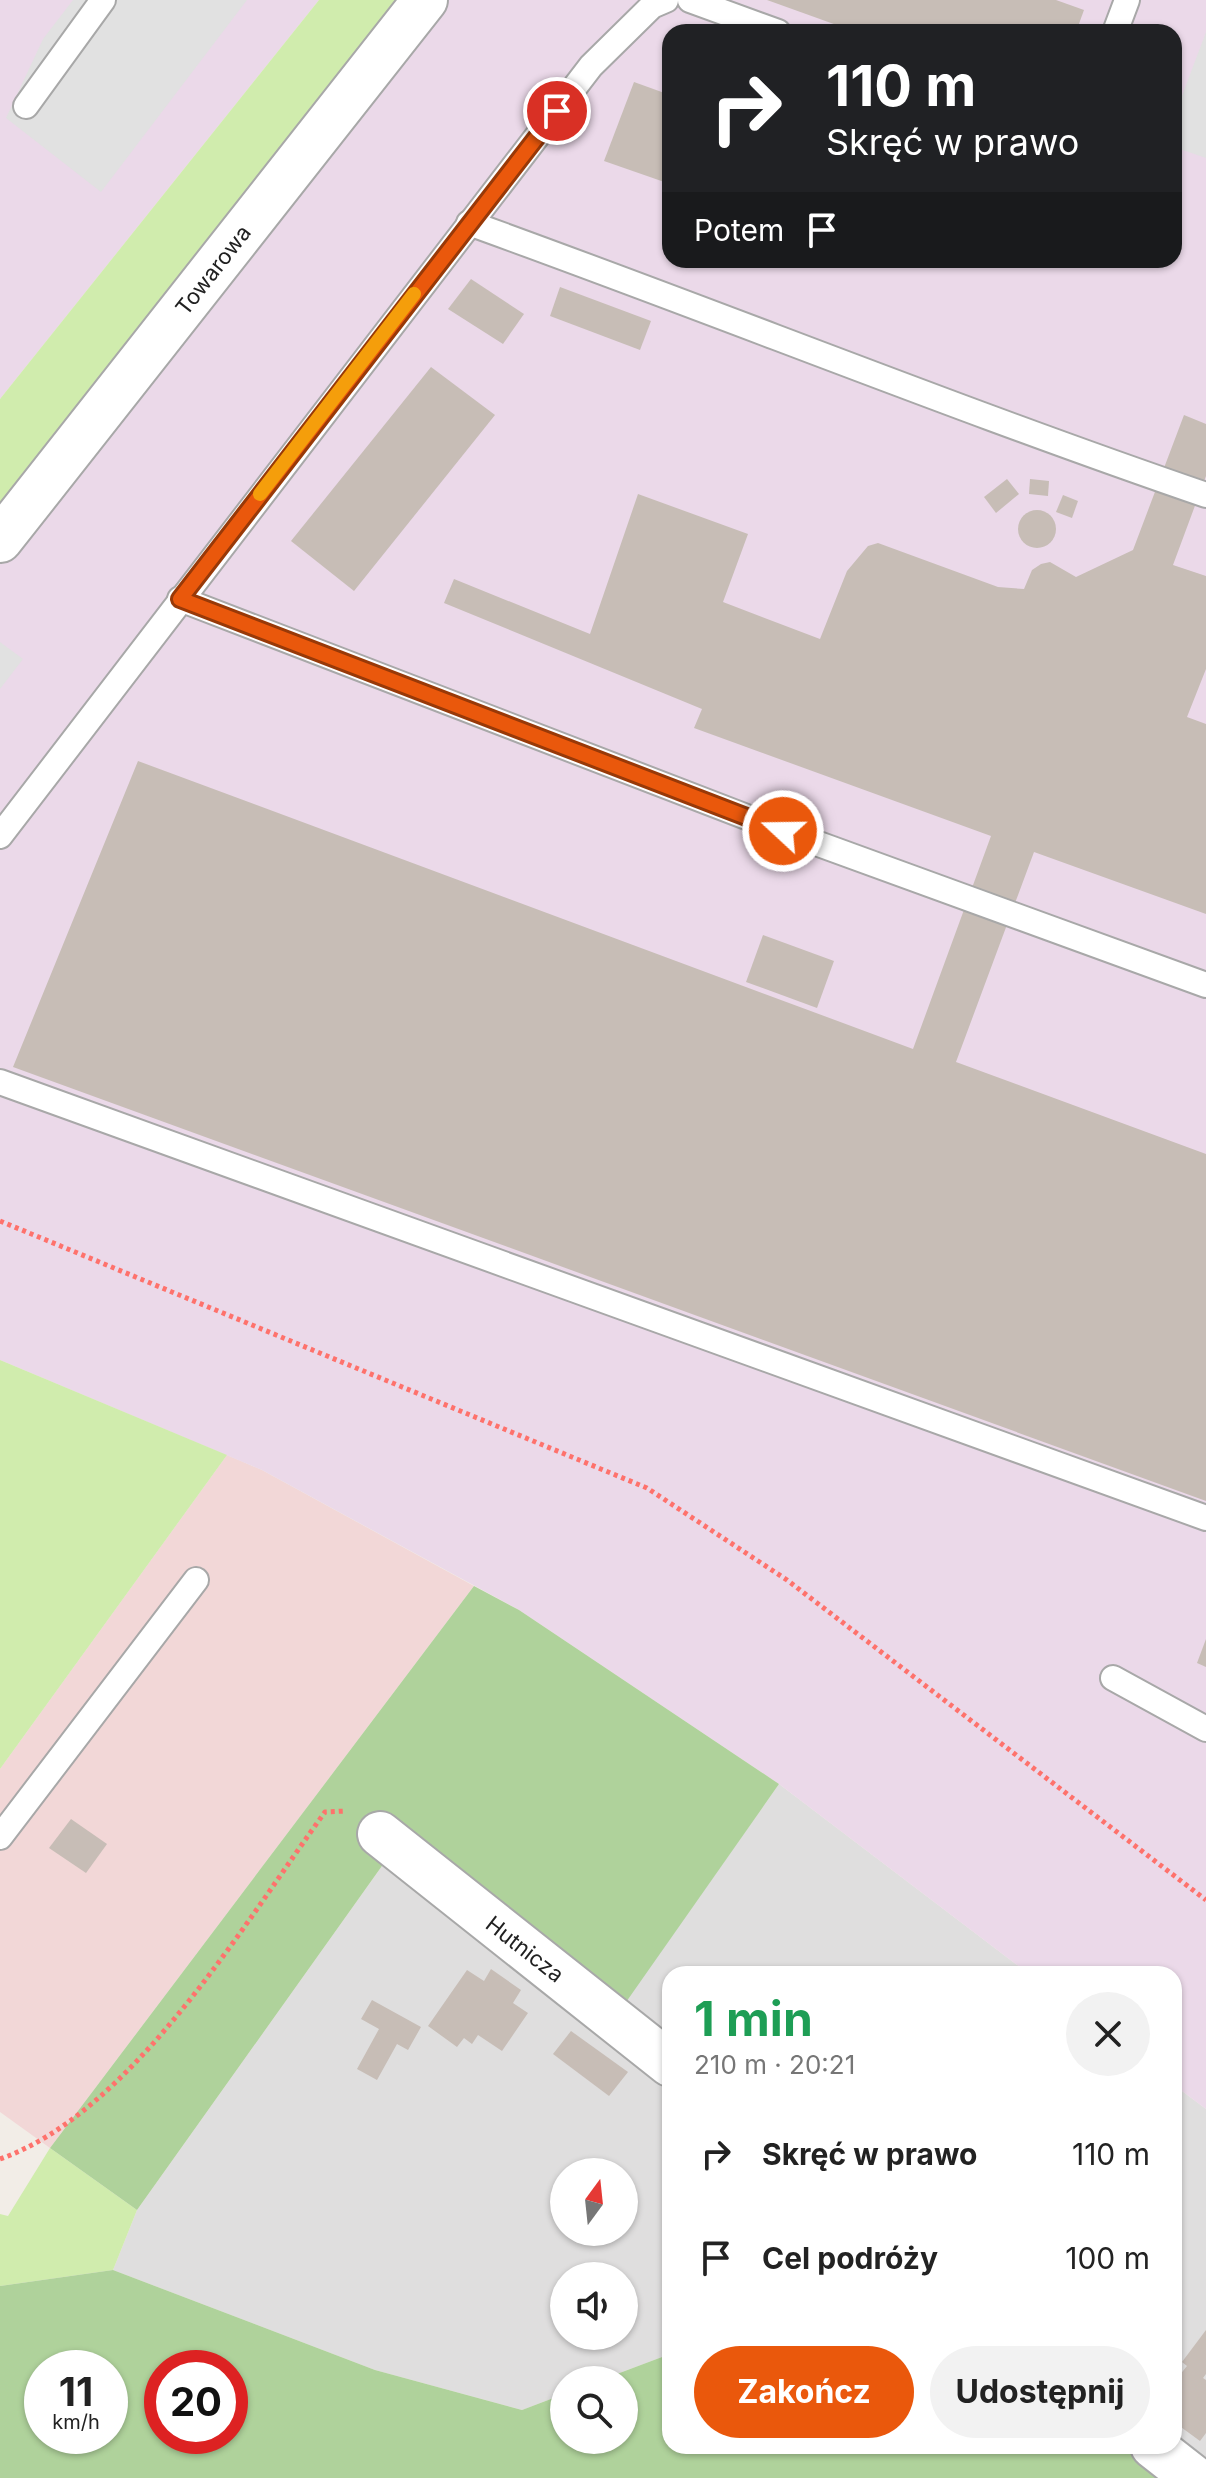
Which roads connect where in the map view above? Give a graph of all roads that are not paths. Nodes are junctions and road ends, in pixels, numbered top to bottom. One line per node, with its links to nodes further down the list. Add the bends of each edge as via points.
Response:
1 (103, 0): 8 (lane)
2 (425, 0): 11 (street, Towarowa)
3 (666, 0): 9 (lane, via 652,6 591,66)
4 (690, 0): 6 (lane)
5 (1127, 0): 7 (lane)
6 (756, 24)
7 (1118, 24)
8 (26, 106)
9 (469, 223): 10 (lane, via 1021,431); 12 (lane)
10 (1206, 495)
11 (0, 540)
12 (180, 599): 13 (lane); 14 (lane, via 783,831)
13 (0, 836)
14 (1206, 985)
15 (0, 1082): 16 (lane)
16 (1206, 1518)
17 (196, 1580): 21 (lane)
18 (1113, 1678): 19 (lane)
19 (1206, 1729)
20 (380, 1834): 22 (street, Hutnicza)
21 (0, 1837)
22 (662, 2058)
23 (1163, 2454): 24 (street)
24 (1194, 2478)

